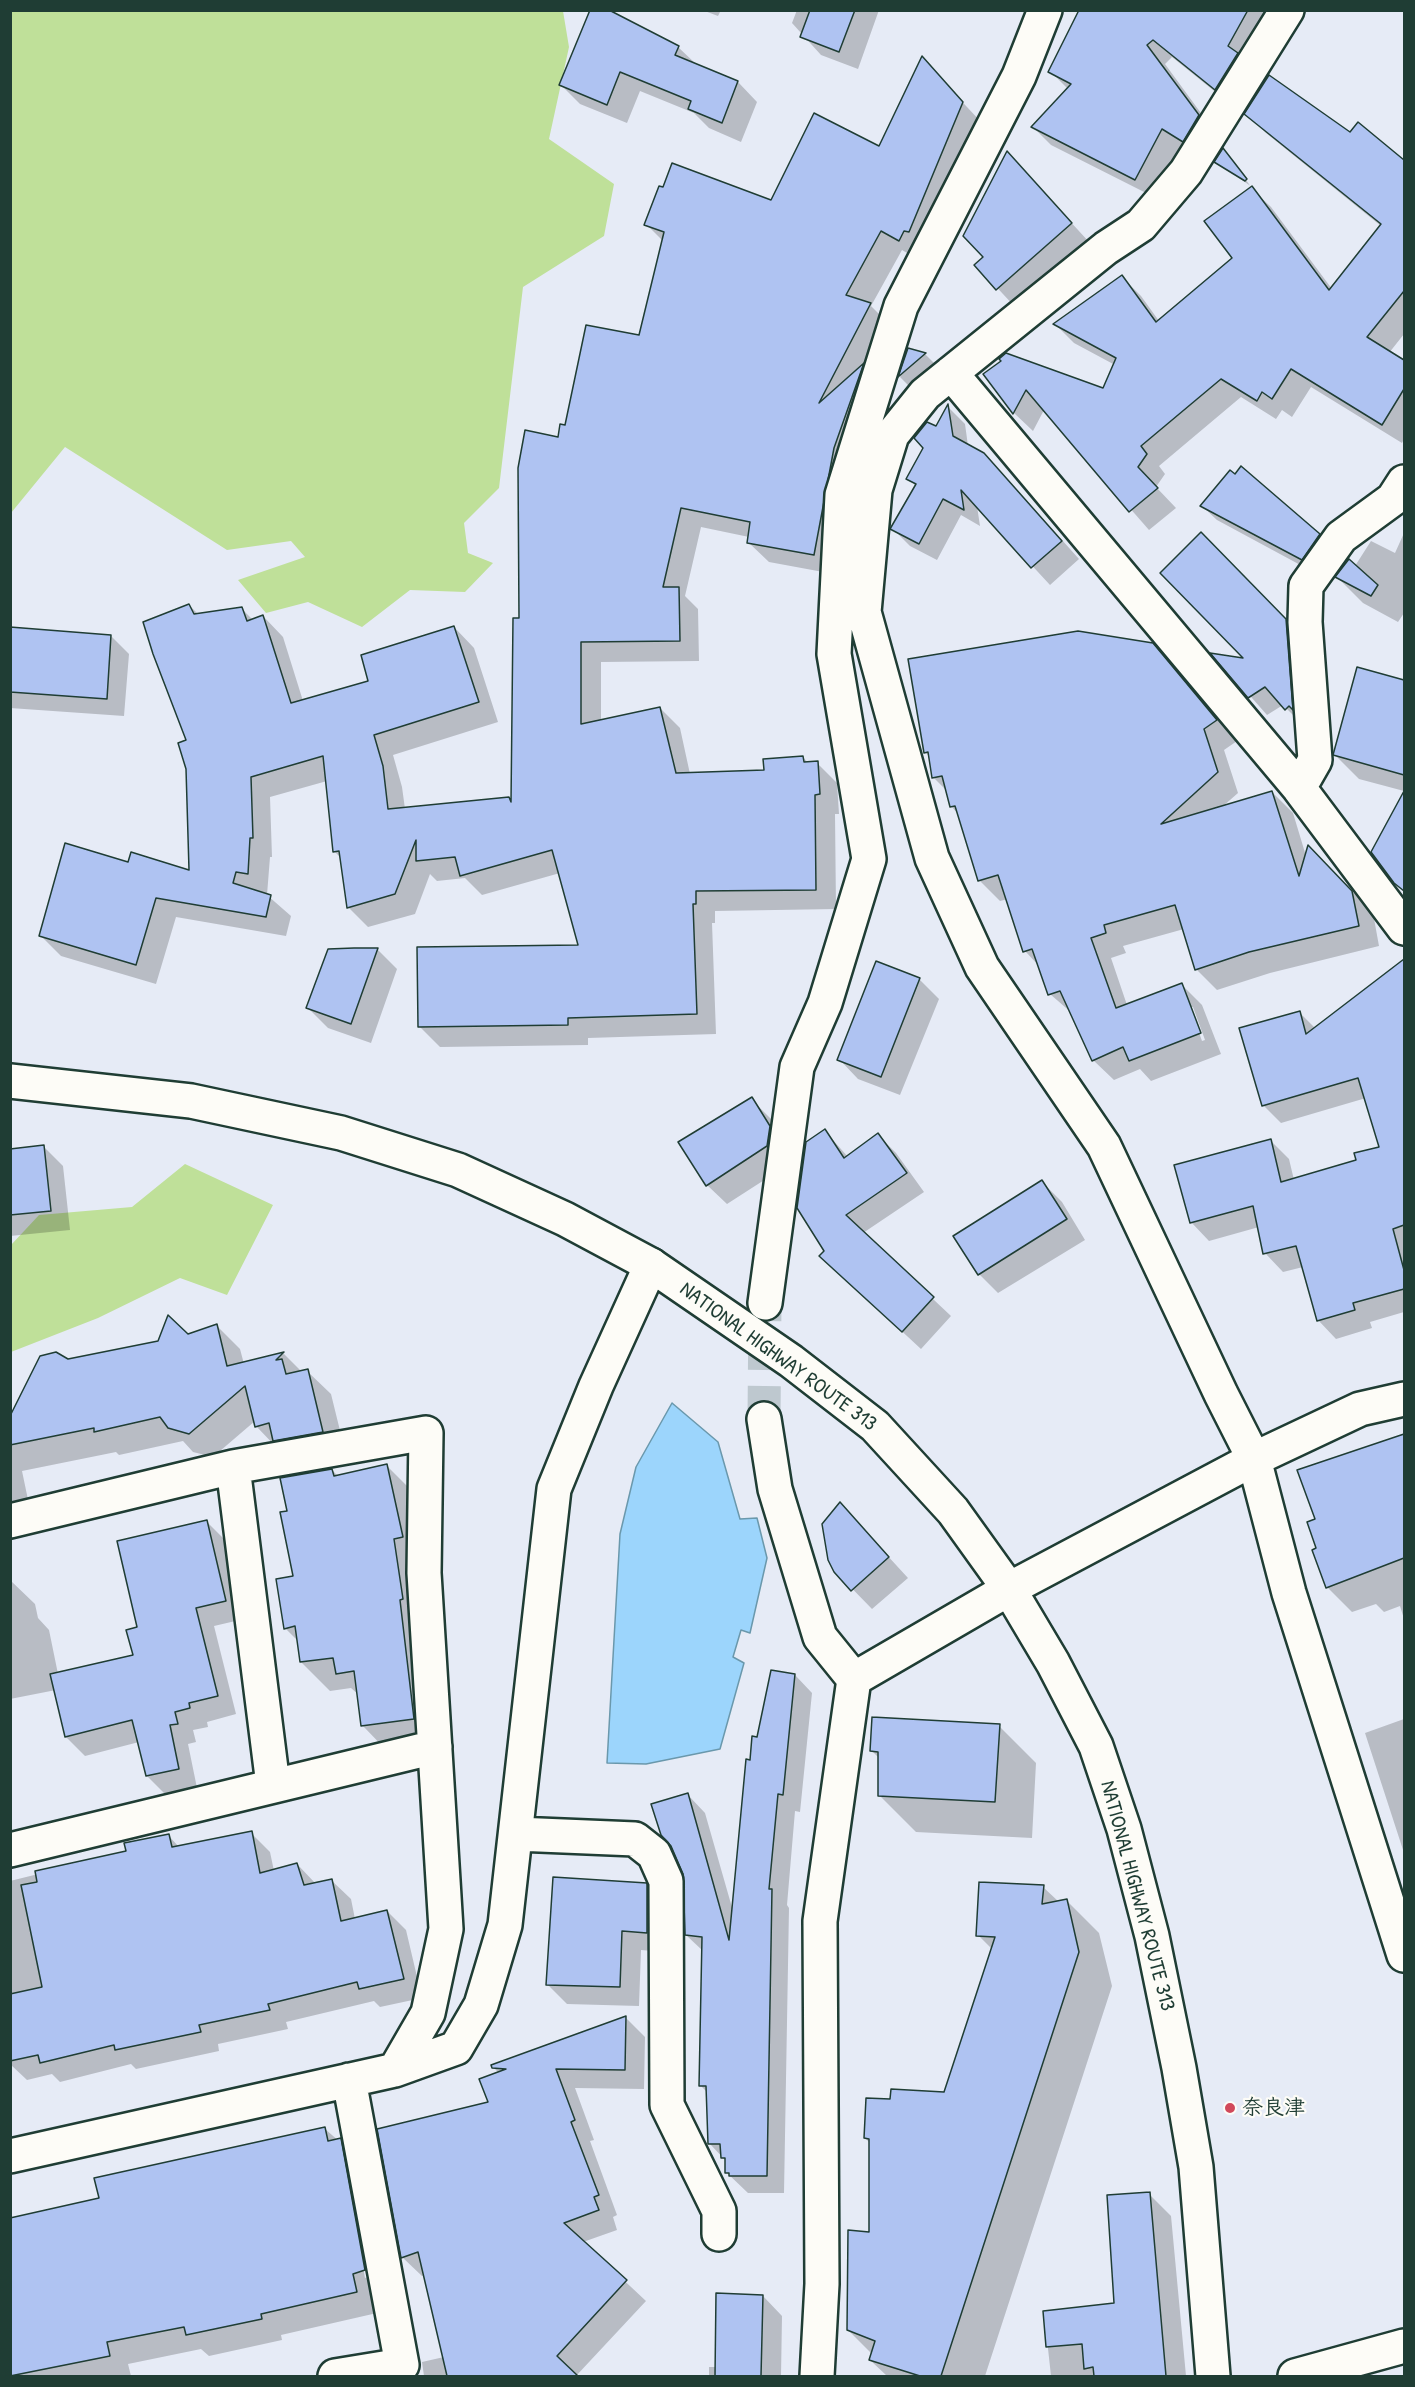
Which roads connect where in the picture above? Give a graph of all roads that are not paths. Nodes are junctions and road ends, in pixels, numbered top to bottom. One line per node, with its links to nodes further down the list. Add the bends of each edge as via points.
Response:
1 (1045, 10): 9 (main road, via 1019,76 902,306 842,495 834,654 869,859 825,1003 797,1067)
2 (1287, 10): 3 (main road, via 1186,172 1142,225 1106,248)
3 (951, 373): 5 (main road); 12 (main road, via 925,394 892,435 875,490 864,612 932,858 982,967 1104,1146)
4 (1404, 482): 5 (main road, via 1393,499 1341,537 1306,586 1315,760)
5 (1299, 788): 6 (main road)
6 (1404, 928)
7 (10, 1081): 8 (main road, NATIONAL HIGHWAY ROUTE 313, via 191,1101 341,1133 458,1170 565,1219)
8 (651, 1265): 15 (main road, NATIONAL HIGHWAY ROUTE 313, via 791,1361 875,1425 953,1511); 19 (main road, via 554,1489)
9 (765, 1303)
10 (1404, 1399): 12 (main road, via 1360,1409)
11 (764, 1419): 16 (main road, via 775,1489 820,1637)
12 (1254, 1459): 15 (main road); 21 (main road, via 1289,1593)
13 (233, 1467): 14 (main road); 17 (main road, via 426,1433 424,1573); 18 (main road)
14 (10, 1521)
15 (1009, 1589): 16 (main road); 29 (main road, NATIONAL HIGHWAY ROUTE 313, via 1096,1746 1124,1829 1152,1936 1196,2167)
16 (854, 1679): 28 (main road, via 820,1921 822,2284)
17 (435, 1747): 18 (main road); 22 (main road, via 446,1929 428,2013)
18 (273, 1785): 20 (main road)
19 (516, 1834): 22 (main road, via 505,1925 481,2005 456,2048); 25 (main road, via 635,1839 654,1854 666,1881 667,2105 719,2211)
20 (10, 1850)
21 (1404, 1955)
22 (395, 2070): 23 (main road)
23 (349, 2080): 24 (main road); 27 (main road, via 402,2365)
24 (10, 2156)
25 (719, 2234)
26 (1404, 2346): 30 (main road)
27 (335, 2376)
28 (817, 2376)
29 (1213, 2376)
30 (1295, 2376)

